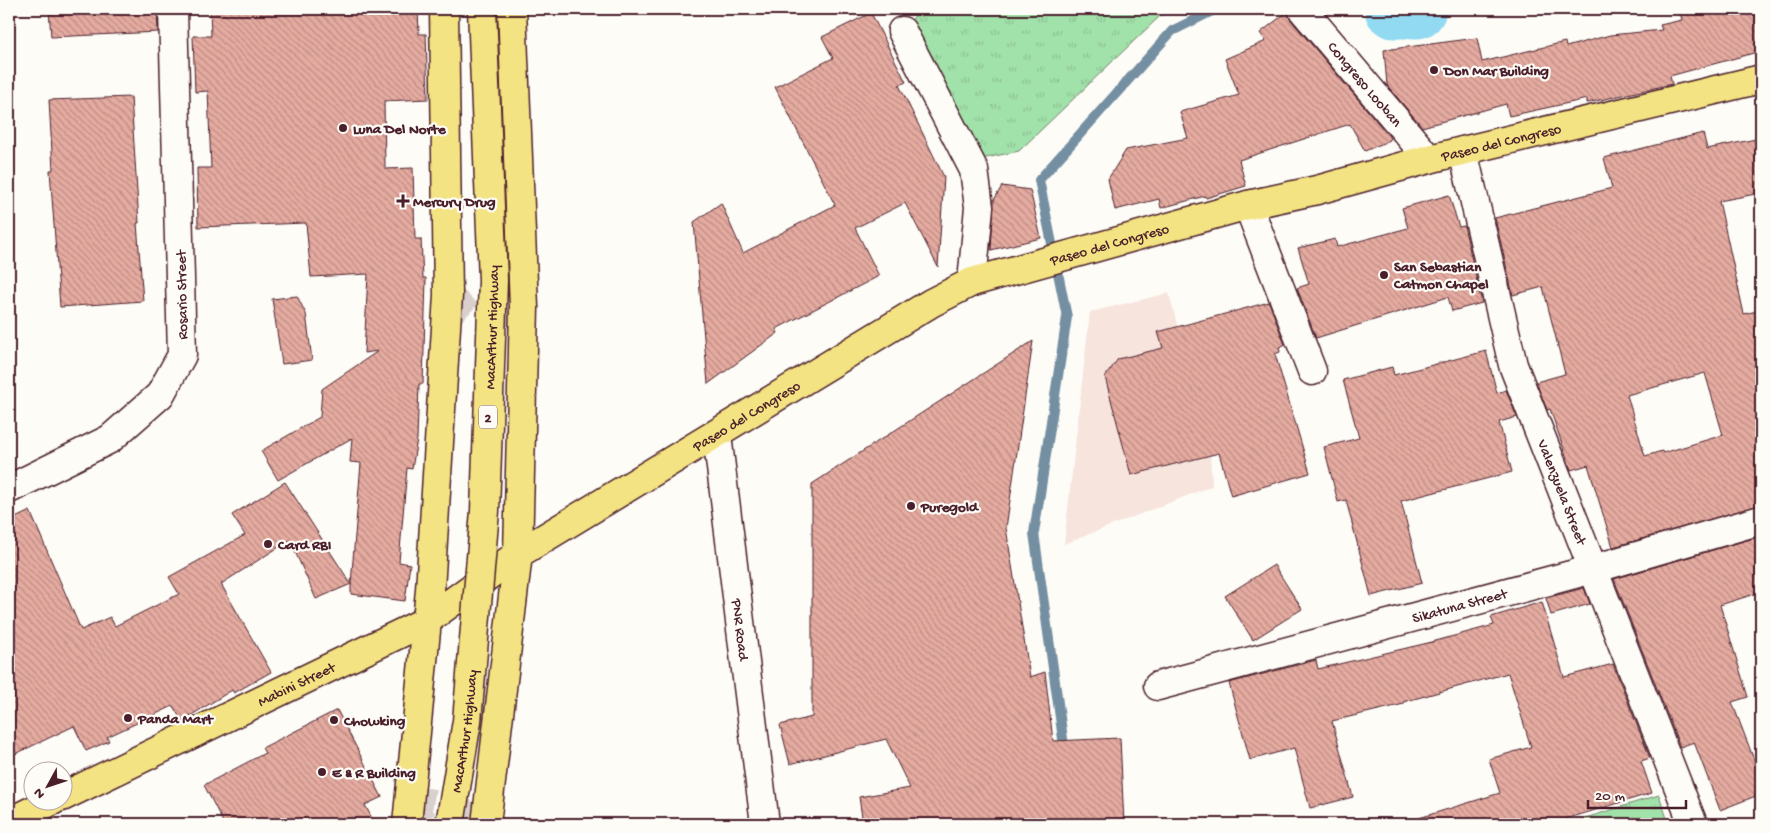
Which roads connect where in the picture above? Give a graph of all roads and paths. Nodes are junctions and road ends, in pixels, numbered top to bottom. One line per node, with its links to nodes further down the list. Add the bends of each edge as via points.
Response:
1 (174, 9): 14 (street, Rosario Street, via 182,355 160,394 110,439)
2 (444, 9): 18 (main road, via 448,295)
3 (482, 9): 24 (main road, MacArthur Highway / 2, bridge, via 493,280 486,492 467,720)
4 (512, 9): 16 (main road, MacArthur Highway, via 524,307)
5 (1302, 9): 9 (street, Congreso Looban)
6 (902, 31): 11 (street, via 974,170 979,207)
7 (1761, 79): 8 (main road, Paseo del Congreso)
8 (1463, 151): 9 (main road, Paseo del Congreso); 17 (street, Valenzuela Street, via 1513,366)
9 (1429, 159): 10 (main road, Paseo del Congreso)
10 (1248, 205): 11 (main road, Paseo del Congreso); 12 (street)
11 (972, 282): 13 (main road, Paseo del Congreso, via 899,322)
12 (1312, 371)
13 (716, 435): 16 (main road, Paseo del Congreso); 26 (street, PNR Road)
14 (9, 489)
15 (1761, 520): 17 (street, Sikatuna Street)
16 (518, 554): 18 (main road, Mabini Street); 25 (main road, MacArthur Highway)
17 (1593, 569): 19 (street, Sikatuna Street); 27 (street, Valenzuela Street)
18 (426, 621): 20 (main road, Mabini Street); 23 (main road)
19 (1158, 686)
20 (72, 792)
21 (34, 810): 22 (main road)
22 (9, 822)
23 (407, 824)
24 (450, 824)
25 (486, 824)
26 (765, 824)
27 (1694, 824)

